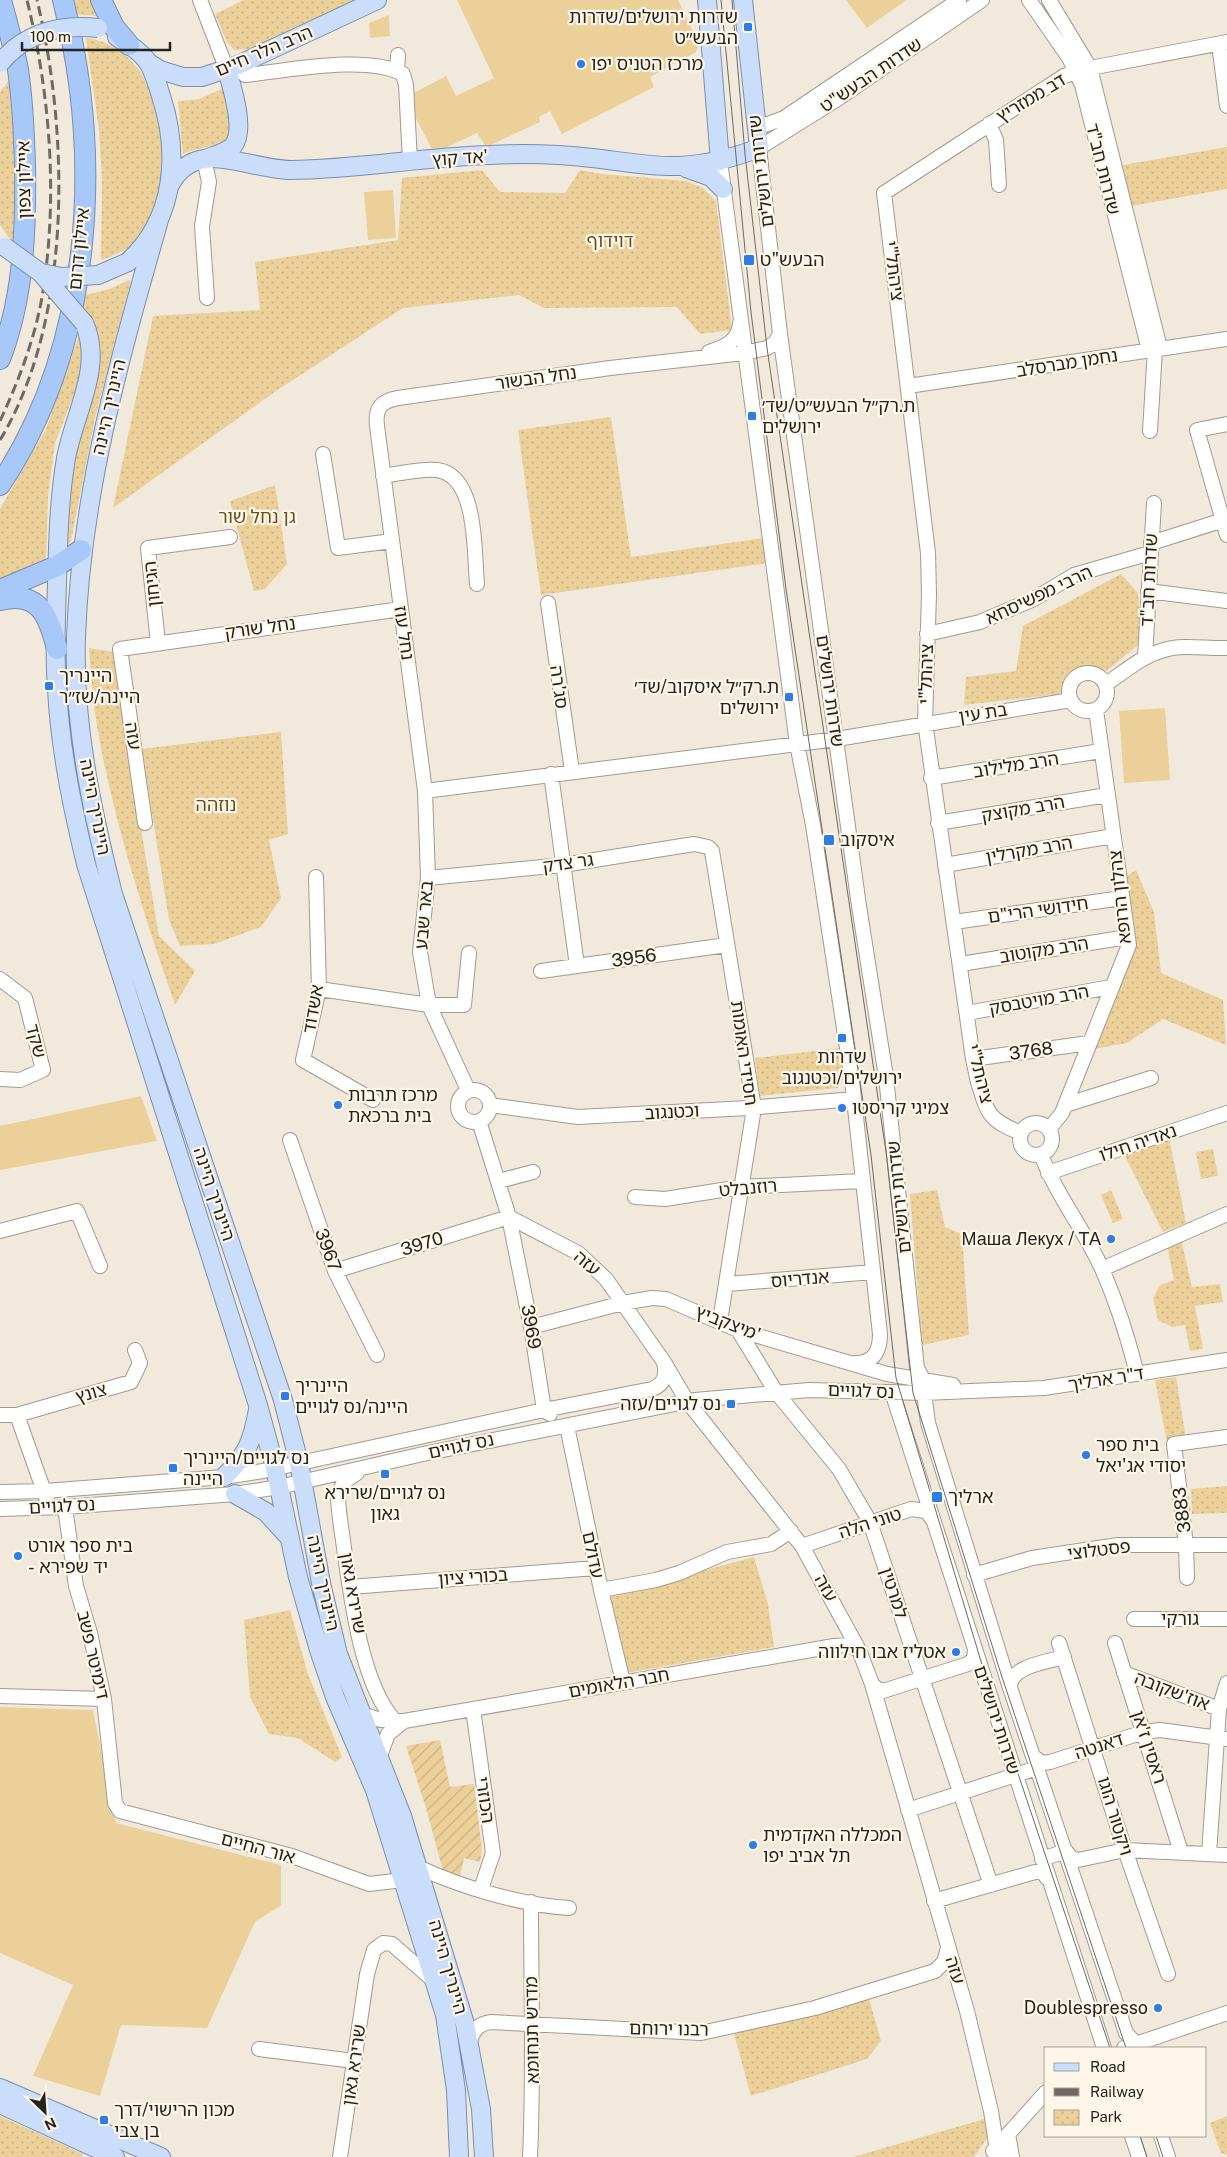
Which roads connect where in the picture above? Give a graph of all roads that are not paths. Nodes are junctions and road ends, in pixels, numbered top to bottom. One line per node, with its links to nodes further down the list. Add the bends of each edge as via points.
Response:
1 (1, 0): 42 (highway, איילון צפון, via 18,68 23,104 26,202 19,288)
2 (63, 0): 49 (highway, איילון דרום, via 76,56 83,136 81,266 64,339 37,417)
3 (101, 0): 13 (highway, via 114,28)
4 (200, 0): 19 (street)
5 (377, 0): 19 (main road, הרב הלר חיים)
6 (707, 0): 26 (main road, שדרות ירושלים)
7 (743, 0): 21 (main road, שדרות ירושלים)
8 (959, 0): 21 (street, שדרות הבעש"ט, via 784,118 765,125)
9 (982, 0): 23 (street, שדרות הבעש"ט, via 839,98)
10 (1029, 0): 17 (street, שדרות חב"ד)
11 (1049, 0): 17 (street, שדרות חב"ד)
12 (1223, 43): 17 (street, דב ממזריץ); 20 (street)
13 (129, 45): 15 (main road, bridge, via 98,28 75,26 40,32 21,43); 16 (main road)
14 (398, 55): 18 (street)
15 (0, 63)
16 (148, 63): 19 (main road, הרב הלר חיים, via 189,78); 29 (main road, via 166,109 173,162)
17 (1084, 70): 22 (street, דב ממזריץ, via 1064,76); 39 (street, שדרות חב"ד)
18 (397, 71): 19 (street, via 364,63); 25 (street, via 403,74 406,85)
19 (240, 72): 24 (main road, via 238,136 229,149)
20 (1227, 106)
21 (755, 122): 23 (main road, שדרות ירושלים)
22 (989, 124): 28 (street, via 996,140); 31 (street, דב ממזריץ)
23 (759, 148): 26 (main road, אד קוץ'); 37 (street, שדרות ירושלים)
24 (206, 159): 25 (main road, אד קוץ', via 290,170); 29 (main road, via 185,167); 35 (street, via 209,182 202,226)
25 (410, 161): 27 (main road, אד קוץ', via 490,155 581,157)
26 (720, 161): 27 (main road, אד קוץ'); 30 (street, שדרות ירושלים)
27 (678, 166): 30 (main road, via 705,174)
28 (999, 184)
29 (170, 185): 32 (main road)
30 (723, 189): 36 (street, שדרות ירושלים)
31 (884, 193): 43 (street, ציהתל"י)
32 (159, 220): 34 (main road, bridge, via 144,247 128,262 110,271 87,278); 56 (main road, היינריך היינה, via 107,408)
33 (2, 243): 34 (main road, bridge)
34 (42, 273): 57 (main road, היינריך היינה, bridge, via 84,323 92,346 92,365 66,456 58,521)
35 (206, 298)
36 (740, 319): 40 (street, שדרות ירושלים); 41 (street, נחל הבשור, via 738,334 731,342)
37 (780, 334): 40 (street, נחל הבשור, via 767,348); 75 (street, שדרות ירושלים)
38 (1227, 339): 39 (street, נחמן מברסלב)
39 (1155, 349): 43 (street, נחמן מברסלב); 46 (street, שדרות חב"ד)
40 (744, 353): 41 (street, נחל הבשור); 76 (street, שדרות ירושלים)
41 (694, 358): 44 (street, נחל הבשור, via 398,398)
42 (0, 359)
43 (908, 386): 65 (street, ציהתל"י, via 928,553)
44 (380, 405): 48 (street, נחל עוז, via 376,416)
45 (1227, 424): 51 (street, via 1197,430)
46 (1150, 431)
47 (324, 454): 54 (street, via 338,548)
48 (383, 476): 54 (street, נחל עוז); 58 (street, via 436,470 453,476 470,506)
49 (0, 485)
50 (1154, 503): 55 (street, שדרות חב"ד)
51 (1225, 520): 52 (street); 55 (street, הרבי מפשיסחא)
52 (1227, 535)
53 (230, 537): 66 (street, הגיחון, via 148,548)
54 (392, 541): 64 (street, נחל עוז)
55 (1150, 548): 60 (street, שדרות חב"ד); 65 (street, הרבי מפשיסחא, via 1074,575 1034,599 980,622)
56 (81, 550): 57 (highway); 154 (main road, היינריך היינה, via 77,682 99,837 113,894 283,1400)
57 (57, 566): 59 (highway); 68 (main road, היינריך היינה)
58 (477, 584)
59 (0, 590)
60 (1148, 591): 62 (street); 70 (street, שדרות חב"ד)
61 (0, 600): 68 (highway, via 22,598 38,606 51,627)
62 (1227, 601)
63 (548, 603): 78 (street, סג'רה)
64 (400, 609): 66 (street, נחל שורק); 81 (street, נחל עוז)
65 (928, 634): 74 (street, ציהתל"י)
66 (158, 643): 69 (street, נחל שורק)
67 (1227, 648): 70 (street, via 1184,647)
68 (56, 649): 148 (main road, היינריך היינה, via 61,735 86,864)
69 (120, 649): 83 (street, עזה)
70 (1145, 657): 71 (street)
71 (1106, 684): 72 (street, via 1097,675 1078,676 1070,687); 73 (street, via 1105,702)
72 (1071, 700): 73 (street, via 1084,711); 74 (street, בת עין)
73 (1096, 710): 77 (street, צהלון הרופא)
74 (925, 722): 75 (street, בת עין); 80 (street, ציהתל"י)
75 (837, 739): 76 (street); 144 (street, שדרות ירושלים, via 886,1077 916,1354)
76 (797, 744): 78 (street); 109 (street, שדרות ירושלים)
77 (1101, 751): 80 (street, הרב מלילוב); 82 (street, צהלון הרופא)
78 (572, 772): 79 (street)
79 (551, 774): 81 (street); 87 (street)
80 (932, 778): 84 (street, ציהתל"י)
81 (425, 791): 90 (street, באר שבע)
82 (1107, 795): 84 (street, הרב מקוצק); 85 (street, צהלון הרופא)
83 (145, 823)
84 (938, 823): 88 (street, ציהתל"י)
85 (1113, 836): 88 (street, הרב מקרלין); 91 (street, צהלון הרופא)
86 (708, 847): 87 (street, גר צדק, via 694,844); 94 (street, חסידי האומות, via 715,857)
87 (563, 865): 90 (street, גר צדק); 97 (street)
88 (945, 865): 92 (street, ציהתל"י)
89 (316, 876): 101 (street, אשדוד)
90 (428, 878): 102 (street, באר שבע, via 420,952)
91 (1122, 898): 92 (street, חידושי הרי"ם); 93 (street, צהלון הרופא)
92 (954, 922): 96 (street, ציהתל"י)
93 (1127, 937): 96 (street, הרב מקוטוב); 100 (street, צהלון הרופא, via 1129,945)
94 (728, 945): 97 (street, 3956); 113 (street, חסידי האומות)
95 (469, 953): 102 (street, via 464,1004)
96 (961, 964): 103 (street, ציהתל"י)
97 (577, 966): 98 (street, 3956)
98 (541, 970)
99 (1, 976): 107 (street, שקד, via 25,998 44,1070 20,1080)
100 (1111, 987): 103 (street, הרב מויטבסק); 104 (street, צהלון הרופא)
101 (319, 988): 102 (street); 110 (street, אשדוד, via 303,1060)
102 (429, 1005): 108 (street, באר שבע)
103 (967, 1013): 105 (street, ציהתל"י)
104 (1089, 1043): 105 (street, 3768); 112 (street, צהלון הרופא)
105 (973, 1060): 117 (street, ציהתל"י, via 988,1112 1000,1125)
106 (1150, 1078): 112 (street)
107 (0, 1079)
108 (468, 1090): 111 (street, via 483,1092); 115 (street, via 458,1100 458,1110 469,1121)
109 (854, 1099): 113 (street, וכטנגוב); 123 (street, שדרות ירושלים)
110 (373, 1100)
111 (490, 1105): 113 (street, וכטנגוב, via 578,1117); 115 (street, via 487,1115)
112 (1065, 1105): 116 (street, צהלון הרופא)
113 (754, 1108): 124 (street, חסידי האומות)
114 (1227, 1114): 121 (street, נאדיה חילו)
115 (479, 1121): 122 (street)
116 (1049, 1128): 117 (street, via 1036,1122); 119 (street, via 1052,1143)
117 (1021, 1133): 119 (street, via 1023,1148 1031,1154)
118 (290, 1140): 131 (street, 3967)
119 (1041, 1154): 121 (street)
120 (533, 1172): 122 (street)
121 (1048, 1173): 130 (street)
122 (499, 1181): 127 (street)
123 (862, 1181): 124 (street, רוזנבלט); 132 (street, שדרות ירושלים)
124 (741, 1187): 125 (street, רוזנבלט, via 665,1199); 133 (street, חסידי האומות)
125 (635, 1197)
126 (1227, 1214): 130 (street)
127 (509, 1217): 131 (street, 3970); 134 (street, עזה, via 578,1253 595,1267); 136 (street, 3969)
128 (0, 1231): 129 (street, via 78,1210)
129 (100, 1266)
130 (1102, 1269): 143 (street, via 1125,1330)
131 (335, 1271): 139 (street, 3967)
132 (873, 1272): 133 (street, אנדריוס); 142 (street, שדרות ירושלים, via 879,1350 873,1358)
133 (727, 1284): 135 (street, חסידי האומות)
134 (623, 1302): 135 (street, מיצקביץ', via 666,1299); 136 (street, מיצקביץ'); 141 (street, עזה)
135 (720, 1321): 137 (street, מיצקביץ')
136 (531, 1327): 149 (street, 3969)
137 (738, 1330): 142 (street, מיצקביץ'); 145 (street, למרטין)
138 (134, 1350): 151 (street, צונץ, via 140,1363 131,1382)
139 (377, 1355)
140 (1227, 1360): 143 (street, ד"ר ארליך)
141 (664, 1362): 147 (street, עזה); 149 (street, נס לגויים, via 664,1379 656,1388)
142 (855, 1363): 144 (street, מיצקביץ')
143 (1137, 1374): 144 (street, ד"ר ארליך, via 1066,1386 984,1390)
144 (924, 1387): 146 (street, נס לגויים); 164 (street, שדרות ירושלים, via 928,1423)
145 (776, 1392): 146 (street, נס לגויים); 147 (street, נס לגויים); 168 (street, למרטין, via 839,1469)
146 (892, 1392): 167 (street, שדרות ירושלים)
147 (687, 1401): 152 (street, נס לגויים); 169 (street, עזה)
148 (258, 1405): 155 (main road, היינריך היינה); 157 (main road, via 254,1435 241,1460)
149 (544, 1410): 152 (street); 154 (street, נס לגויים)
150 (0, 1415): 151 (street, צונץ)
151 (17, 1415): 160 (street)
152 (567, 1426): 156 (street, נס לגויים, via 432,1452); 174 (street, עדולם)
153 (1227, 1437): 171 (street, 3883, via 1174,1444)
154 (299, 1462): 155 (street, נס לגויים); 158 (main road, היינריך היינה)
155 (275, 1468): 157 (street, נס לגויים); 159 (main road, היינריך היינה)
156 (364, 1469): 158 (street, נס לגויים); 178 (street, שרירא גאון, via 344,1482 338,1495)
157 (224, 1477): 160 (street, נס לגויים)
158 (303, 1482): 159 (street, נס לגויים); 200 (main road, היינריך היינה, via 328,1616 338,1654)
159 (279, 1487): 162 (street, נס לגויים); 170 (main road, היינריך היינה)
160 (45, 1491): 161 (street, נס לגויים); 165 (street)
161 (0, 1492)
162 (235, 1494): 163 (street, נס לגויים); 170 (main road, via 266,1512 283,1528)
163 (65, 1507): 165 (street, נס לגויים); 197 (street, דימיטר פשב, via 76,1586)
164 (953, 1507): 167 (street); 175 (street, שדרות ירושלים)
165 (50, 1508): 166 (street, נס לגויים)
166 (0, 1509)
167 (932, 1518): 168 (street, טוני הלה, via 926,1511 916,1508); 176 (street, שדרות ירושלים)
168 (870, 1522): 173 (street, טוני הלה); 191 (street, למרטין)
169 (791, 1531): 173 (street, עזה); 179 (street, via 771,1544 727,1552 672,1575)
170 (289, 1539): 219 (main road, היינריך היינה, via 319,1650 335,1697 375,1790)
171 (1186, 1545): 172 (street, פסטלוצי); 175 (street, פסטלוצי, via 1118,1545); 177 (street, 3883)
172 (1227, 1545)
173 (802, 1546): 182 (street, עזה)
174 (596, 1568): 178 (street, בכורי ציון); 179 (street, עדולם)
175 (973, 1571): 176 (street, פסטלוצי); 187 (street, שדרות ירושלים)
176 (950, 1572): 188 (street, שדרות ירושלים)
177 (1187, 1578)
178 (350, 1587): 201 (street, שרירא גאון, via 376,1693)
179 (601, 1590): 192 (street, עדולם)
180 (1227, 1618): 181 (street, גורקי)
181 (1134, 1619)
182 (846, 1624): 185 (street); 186 (street, עזה)
183 (1059, 1643): 189 (street, ויקטור הוגו)
184 (1115, 1643): 190 (street, ראסין ז'אן)
185 (834, 1646): 186 (street, חבר הלאומים, via 848,1645); 192 (street, חבר הלאומים)
186 (859, 1650): 194 (street, עזה)
187 (999, 1653): 188 (street); 195 (street, שדרות ירושלים)
188 (976, 1655): 191 (street, via 970,1663); 207 (street, שדרות ירושלים)
189 (1064, 1657): 195 (street, via 1017,1673); 204 (street, ויקטור הוגו)
190 (1124, 1673): 199 (street, אוז'שקובה); 202 (street, ראסין ז'אן)
191 (922, 1679): 194 (street, via 883,1691); 208 (street, למרטין)
192 (623, 1682): 198 (street, חבר הלאומים)
193 (1227, 1682): 199 (street)
194 (872, 1684): 210 (street, עזה)
195 (1010, 1688): 206 (street, שדרות ירושלים)
196 (0, 1696): 197 (street)
197 (104, 1699): 209 (street, דימיטר פשב)
198 (473, 1709): 201 (street, חבר הלאומים); 221 (street, הכוזרי, via 493,1853)
199 (1219, 1709): 203 (street)
200 (361, 1714): 201 (street, חבר הלאומים); 205 (main road, היינריך היינה)
201 (400, 1721): 205 (street, via 388,1734)
202 (1144, 1732): 203 (street, דאנטה, via 1160,1730); 204 (street, דאנטה); 213 (street, ראסין ז'אן)
203 (1222, 1738): 214 (street)
204 (1094, 1748): 206 (street, דאנטה, via 1046,1763); 211 (street, ויקטור הוגו)
205 (379, 1758): 217 (main road, היינריך היינה)
206 (1035, 1762): 207 (street, דאנטה); 212 (street, שדרות ירושלים)
207 (1014, 1775): 208 (street, דאנטה); 216 (street, שדרות ירושלים)
208 (960, 1793): 210 (street, דאנטה); 220 (street, למרטין)
209 (115, 1803): 219 (street, אור החיים, via 120,1811 134,1816 292,1856 369,1884)
210 (908, 1810): 222 (street, עזה)
211 (1125, 1850): 212 (street, via 1078,1860 1071,1858); 213 (street); 227 (street, ויקטור הוגו)
212 (1066, 1851): 216 (street); 233 (street, שדרות ירושלים, via 1126,2033)
213 (1182, 1852): 214 (street)
214 (1210, 1854): 215 (street)
215 (1227, 1855)
216 (1042, 1859): 218 (street, שדרות ירושלים)
217 (418, 1867): 221 (street); 232 (main road, היינריך היינה)
218 (1048, 1878): 220 (street, via 1042,1872 1035,1872); 234 (street, שדרות ירושלים)
219 (403, 1880): 228 (main road, היינריך היינה)
220 (990, 1885): 222 (street)
221 (481, 1889): 223 (street)
222 (934, 1901): 225 (street, עזה)
223 (531, 1902): 224 (street); 231 (street, מדרש תנחומא)
224 (569, 1908)
225 (948, 1948): 226 (street, via 944,1962); 229 (street, עזה)
226 (935, 1971): 229 (street, via 948,1974); 231 (street, רבנו ירוחם, via 815,2008 701,2033)
227 (1168, 1974)
228 (435, 1982): 236 (street, שרירא גאון, via 392,1944 377,1946 367,1974); 243 (main road, היינריך היינה, via 452,2054)
229 (959, 1984): 244 (street, עזה, via 978,2051)
230 (1227, 2013): 233 (street)
231 (530, 2022): 232 (street, רבנו ירוחם, via 485,2023 474,2029); 249 (street, מדרש תנחומא, via 533,2100)
232 (469, 2044): 248 (main road, היינריך היינה, via 481,2110)
233 (1135, 2046)
234 (1104, 2047)
235 (259, 2049): 236 (street)
236 (354, 2061): 247 (street, שרירא גאון)
237 (0, 2088): 246 (main road)
238 (1044, 2094): 240 (street)
239 (0, 2104): 245 (main road)
240 (1008, 2134): 244 (street); 250 (street)
241 (1132, 2137): 251 (street)
242 (1161, 2137): 252 (street)
243 (458, 2154)
244 (994, 2154)
245 (110, 2156)
246 (161, 2157)
247 (340, 2157)
248 (484, 2157)
249 (530, 2157)
250 (1012, 2157)
251 (1139, 2157)
252 (1168, 2157)

